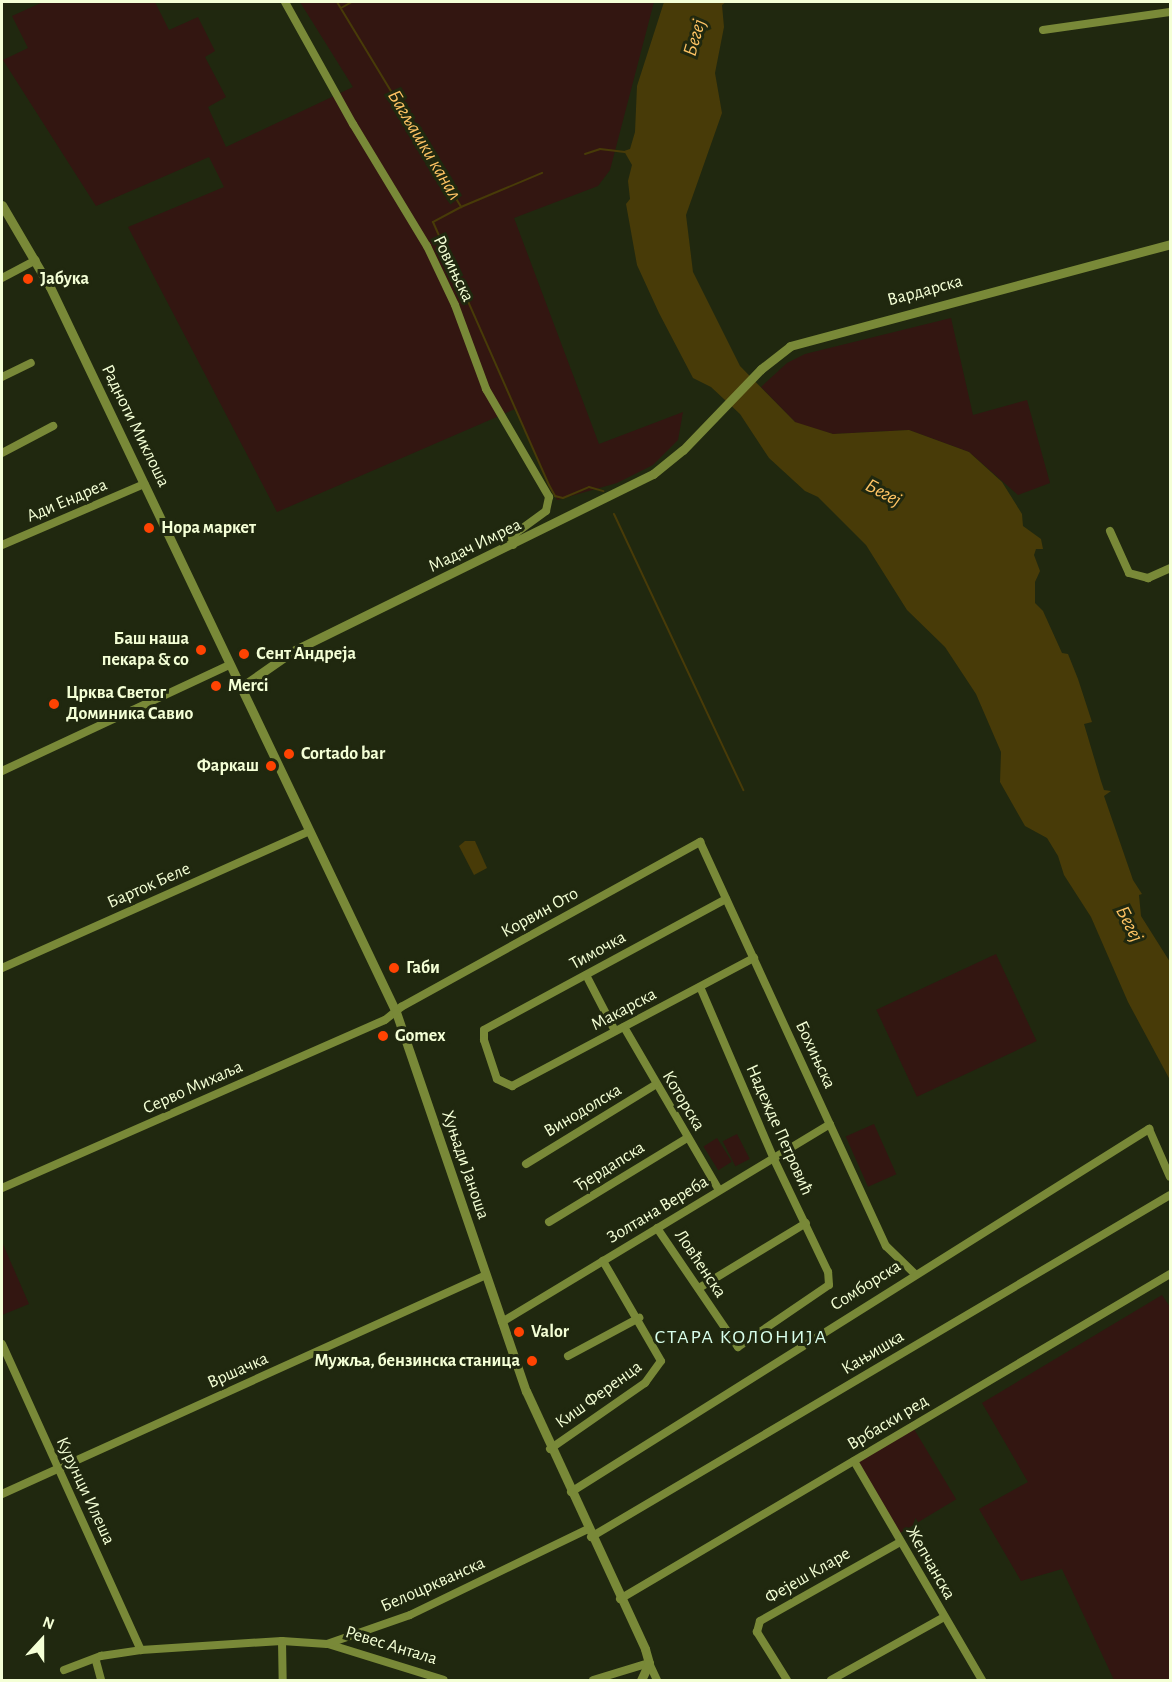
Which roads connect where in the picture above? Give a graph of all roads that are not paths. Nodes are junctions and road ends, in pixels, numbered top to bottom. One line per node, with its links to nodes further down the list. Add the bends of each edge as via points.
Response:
1 (285, 2): 16 (street, Ровињска, via 427,246 455,305 486,389 549,496 546,511 512,537)
2 (1170, 12): 3 (street)
3 (1043, 30)
4 (2, 205): 6 (street, Радноти Миклоша)
5 (1170, 244): 10 (street, Вардарска, via 802,342 780,352)
6 (36, 260): 7 (street); 13 (street, Радноти Миклоша)
7 (2, 278)
8 (31, 363): 9 (street)
9 (2, 378)
10 (714, 417): 16 (street, Мадач Имреа, via 653,474)
11 (53, 426): 12 (street)
12 (2, 453)
13 (144, 484): 15 (street, Ади Ендреа); 18 (street, Радноти Миклоша)
14 (1110, 531): 17 (street, via 1129,573 1148,578)
15 (2, 545)
16 (513, 545): 19 (street, Мадач Имреа, via 293,651)
17 (1170, 568)
18 (230, 665): 19 (street, Хуњади Јаноша); 20 (street)
19 (240, 688): 21 (street, Хуњади Јаноша)
20 (2, 771)
21 (309, 831): 25 (street, Барток Беле); 28 (street, Хуњади Јаноша)
22 (700, 842): 23 (street, Бохињска); 28 (street, Корвин Ото)
23 (726, 899): 24 (street, Бохињска); 26 (street, Тимочка)
24 (754, 958): 27 (street, Макарска); 33 (street, Бохињска)
25 (2, 968)
26 (586, 975): 30 (street); 32 (street, Тимочка, via 484,1030 497,1079)
27 (700, 987): 29 (street, Макарска); 35 (street, Надежде Петровић)
28 (396, 1012): 38 (street, Серво Михаља); 47 (street, Хуњади Јаноша)
29 (624, 1027): 30 (street, Макарска); 31 (street, Которска)
30 (615, 1031): 32 (street, Макарска)
31 (655, 1085): 34 (street, Которска); 36 (street, Винодолска)
32 (508, 1086)
33 (830, 1124): 35 (street, Золтана Вереба); 45 (street, Бохињска, via 886,1246)
34 (687, 1138): 39 (street, Которска); 41 (street, Ђердапска)
35 (773, 1157): 39 (street, Золтана Вереба); 42 (street, Надежде Петровић)
36 (526, 1164)
37 (1170, 1177): 45 (street, Сомборска, via 1149,1129)
38 (2, 1188)
39 (719, 1190): 43 (street, Золтана Вереба)
40 (1170, 1195): 59 (street, Кањишка)
41 (549, 1222)
42 (806, 1223): 48 (street); 52 (street, Надежде Петровић, via 828,1272 829,1285)
43 (657, 1228): 44 (street, Золтана Вереба); 48 (street, Ловћенска)
44 (603, 1261): 49 (street); 50 (street, Золтана Вереба)
45 (914, 1273): 57 (street, Сомборска)
46 (1170, 1274): 55 (street, Врбаски ред)
47 (486, 1275): 50 (street, Хуњади Јаноша); 56 (street, Вршачка)
48 (699, 1288): 52 (street, Ловћенска)
49 (639, 1318): 53 (street); 54 (street, Киш Ференца, via 661,1361 645,1383)
50 (502, 1322): 54 (street, Хуњади Јаноша)
51 (2, 1344): 56 (street, Курунци Илеша)
52 (738, 1347)
53 (568, 1356)
54 (550, 1449): 57 (street, Хуњади Јаноша)
55 (854, 1461): 60 (street, Жепчанска); 61 (street, Врбаски ред)
56 (60, 1468): 58 (street, Вршачка); 65 (street, Курунци Илеша)
57 (571, 1492): 59 (street, Хуњади Јаноша)
58 (2, 1494)
59 (589, 1533): 61 (street, Хуњади Јаноша); 64 (street, Белоцркванска, via 410,1615)
60 (900, 1542): 62 (street, Жепчанска); 75 (street, Фејеш Кларе, via 760,1621 757,1632)
61 (620, 1599): 67 (street, Хуњади Јаноша)
62 (944, 1617): 76 (street); 77 (street, Жепчанска)
63 (282, 1641): 64 (street, Белоцркванска); 65 (street, Белоцркванска); 70 (street)
64 (327, 1644): 71 (street, Ревес Антала)
65 (141, 1650): 66 (street, Белоцркванска, via 101,1656)
66 (96, 1661): 68 (street); 69 (street)
67 (649, 1663): 72 (street); 73 (street); 74 (street, Хуњади Јаноша)
68 (64, 1670)
69 (101, 1680)
70 (283, 1680)
71 (444, 1680)
72 (593, 1680)
73 (641, 1680)
74 (657, 1680)
75 (787, 1680)
76 (831, 1680)
77 (982, 1680)

